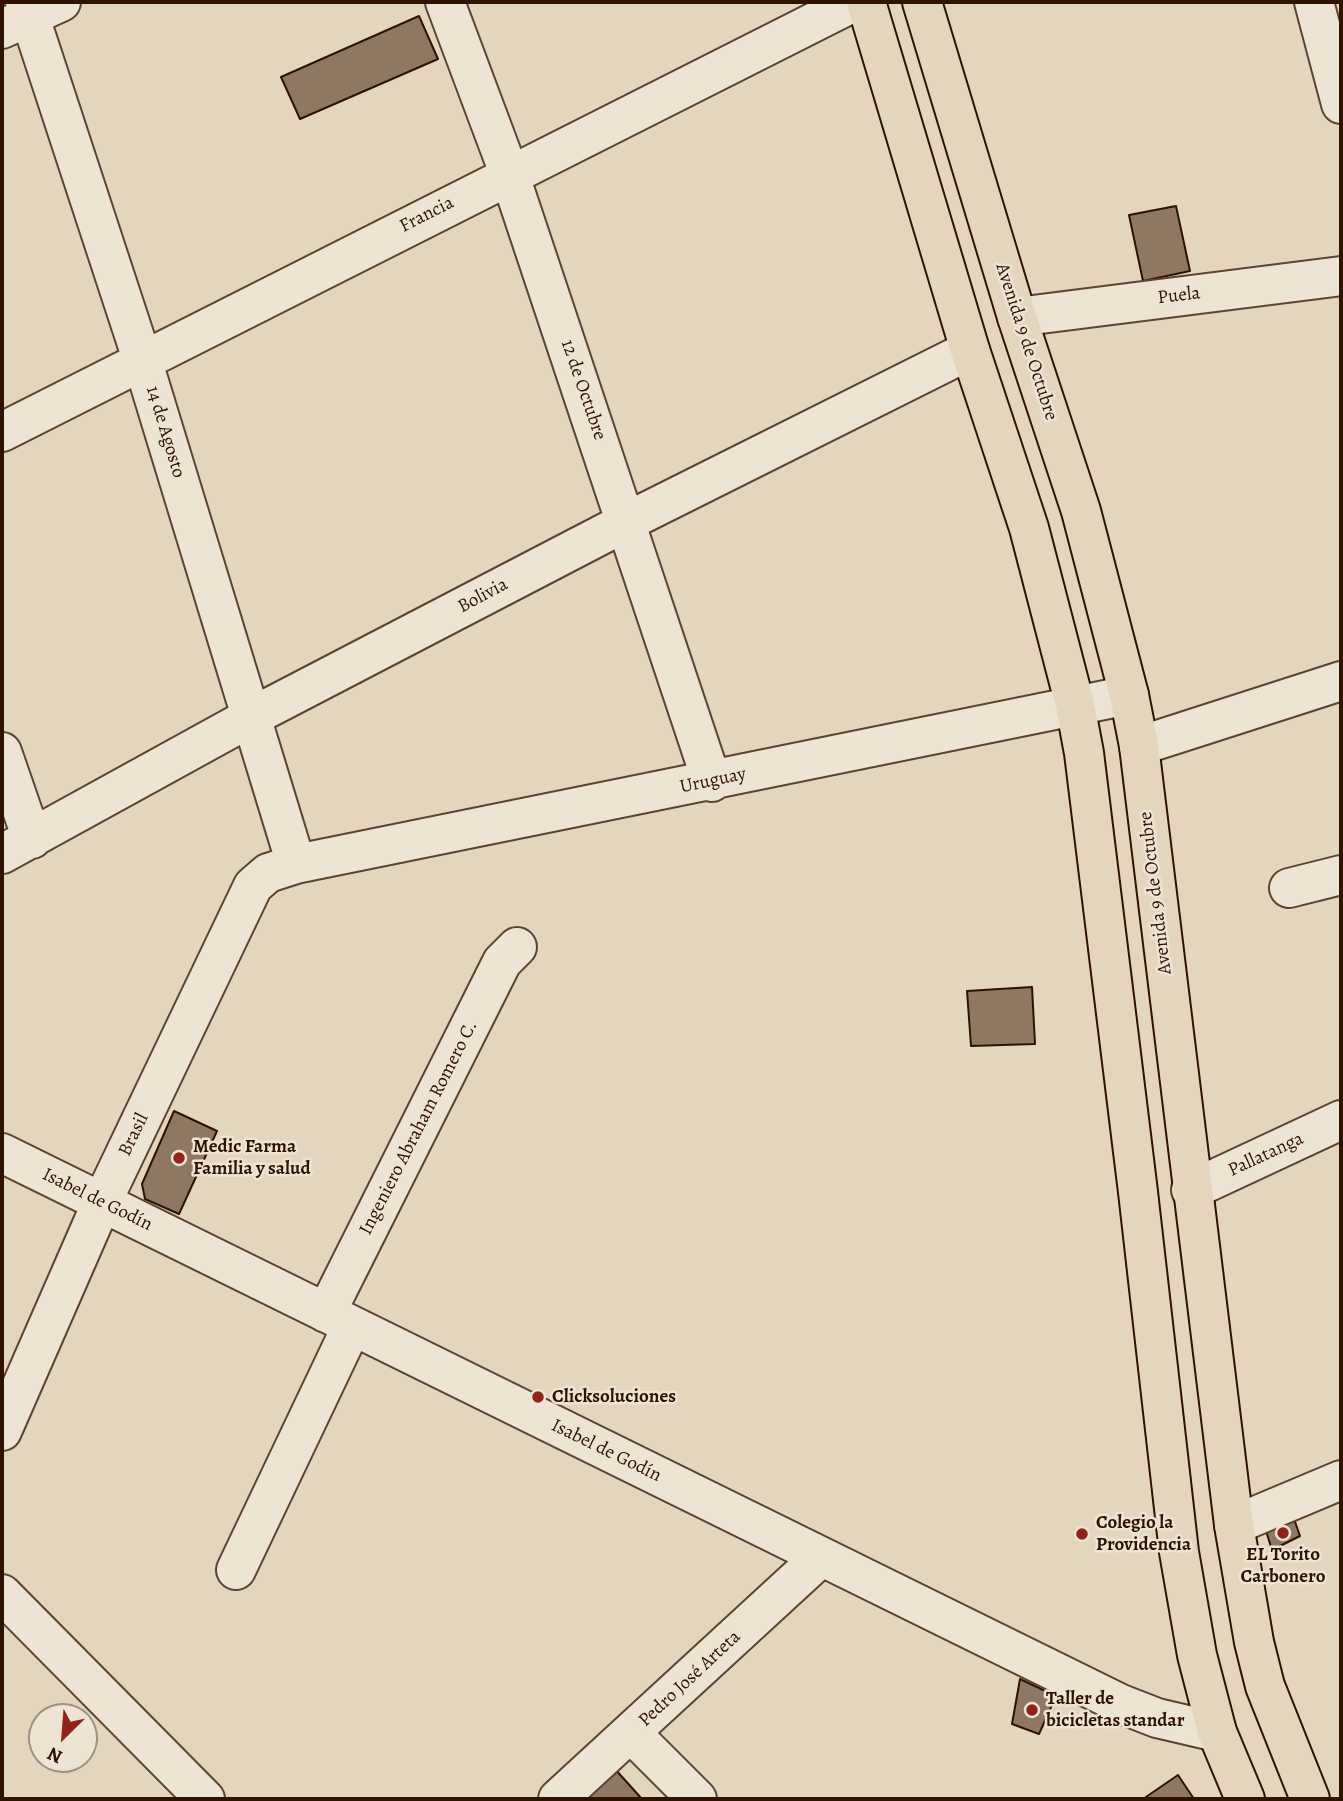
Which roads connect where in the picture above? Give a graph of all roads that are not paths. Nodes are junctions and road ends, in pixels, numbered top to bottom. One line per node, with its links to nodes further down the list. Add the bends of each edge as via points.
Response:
1 (445, 2): 8 (street, 12 de Octubre)
2 (854, 2): 8 (street, Francia)
3 (866, 2): 11 (main road)
4 (922, 2): 10 (main road, Avenida 9 de Octubre)
5 (1314, 2): 7 (street)
6 (29, 13): 12 (street, 14 de Agosto)
7 (1341, 104)
8 (509, 173): 12 (street, Francia); 14 (street, 12 de Octubre)
9 (1341, 276): 10 (street, Puela)
10 (1017, 317): 16 (main road, Avenida 9 de Octubre, via 1081,510)
11 (970, 350): 14 (street, Bolivia); 17 (main road, via 1029,528)
12 (142, 359): 13 (street, Francia); 18 (street, 14 de Agosto)
13 (2, 432)
14 (628, 521): 18 (street, Bolivia); 21 (street, 12 de Octubre)
15 (1341, 681): 19 (street)
16 (1129, 695): 17 (street, Uruguay); 19 (main road, Avenida 9 de Octubre)
17 (1075, 705): 21 (street, Uruguay); 38 (main road, via 1135,1164 1179,1552 1197,1655)
18 (253, 716): 22 (street, Bolivia); 23 (street, 14 de Agosto)
19 (1139, 746): 29 (main road, Avenida 9 de Octubre)
20 (2, 752): 22 (street)
21 (712, 782): 23 (street, Uruguay)
22 (17, 847)
23 (296, 864): 30 (street, Brasil, via 268,873 253,886)
24 (1341, 875): 25 (street)
25 (1289, 888)
26 (517, 947): 31 (street, Ingeniero Abraham Romero C., via 502,962)
27 (1341, 1120): 29 (street, Pallatanga)
28 (2, 1153): 30 (street, Isabel de Godín)
29 (1191, 1190): 34 (main road, Avenida 9 de Octubre)
30 (102, 1202): 31 (street, Isabel de Godín); 32 (street, Brasil)
31 (339, 1319): 35 (street, Isabel de Godín); 36 (street, Ingeniero Abraham Romero C.)
32 (2, 1431)
33 (1341, 1480): 34 (street)
34 (1234, 1525): 44 (main road, Avenida 9 de Octubre, via 1265,1686)
35 (821, 1557): 38 (street, Isabel de Godín, via 1121,1704); 39 (street, Pedro José Arteta)
36 (236, 1570)
37 (2, 1594): 40 (street)
38 (1217, 1732): 43 (main road)
39 (631, 1733): 41 (street, Pedro José Arteta); 42 (street)
40 (205, 1799)
41 (558, 1799)
42 (697, 1799)
43 (1245, 1799)
44 (1310, 1799)

